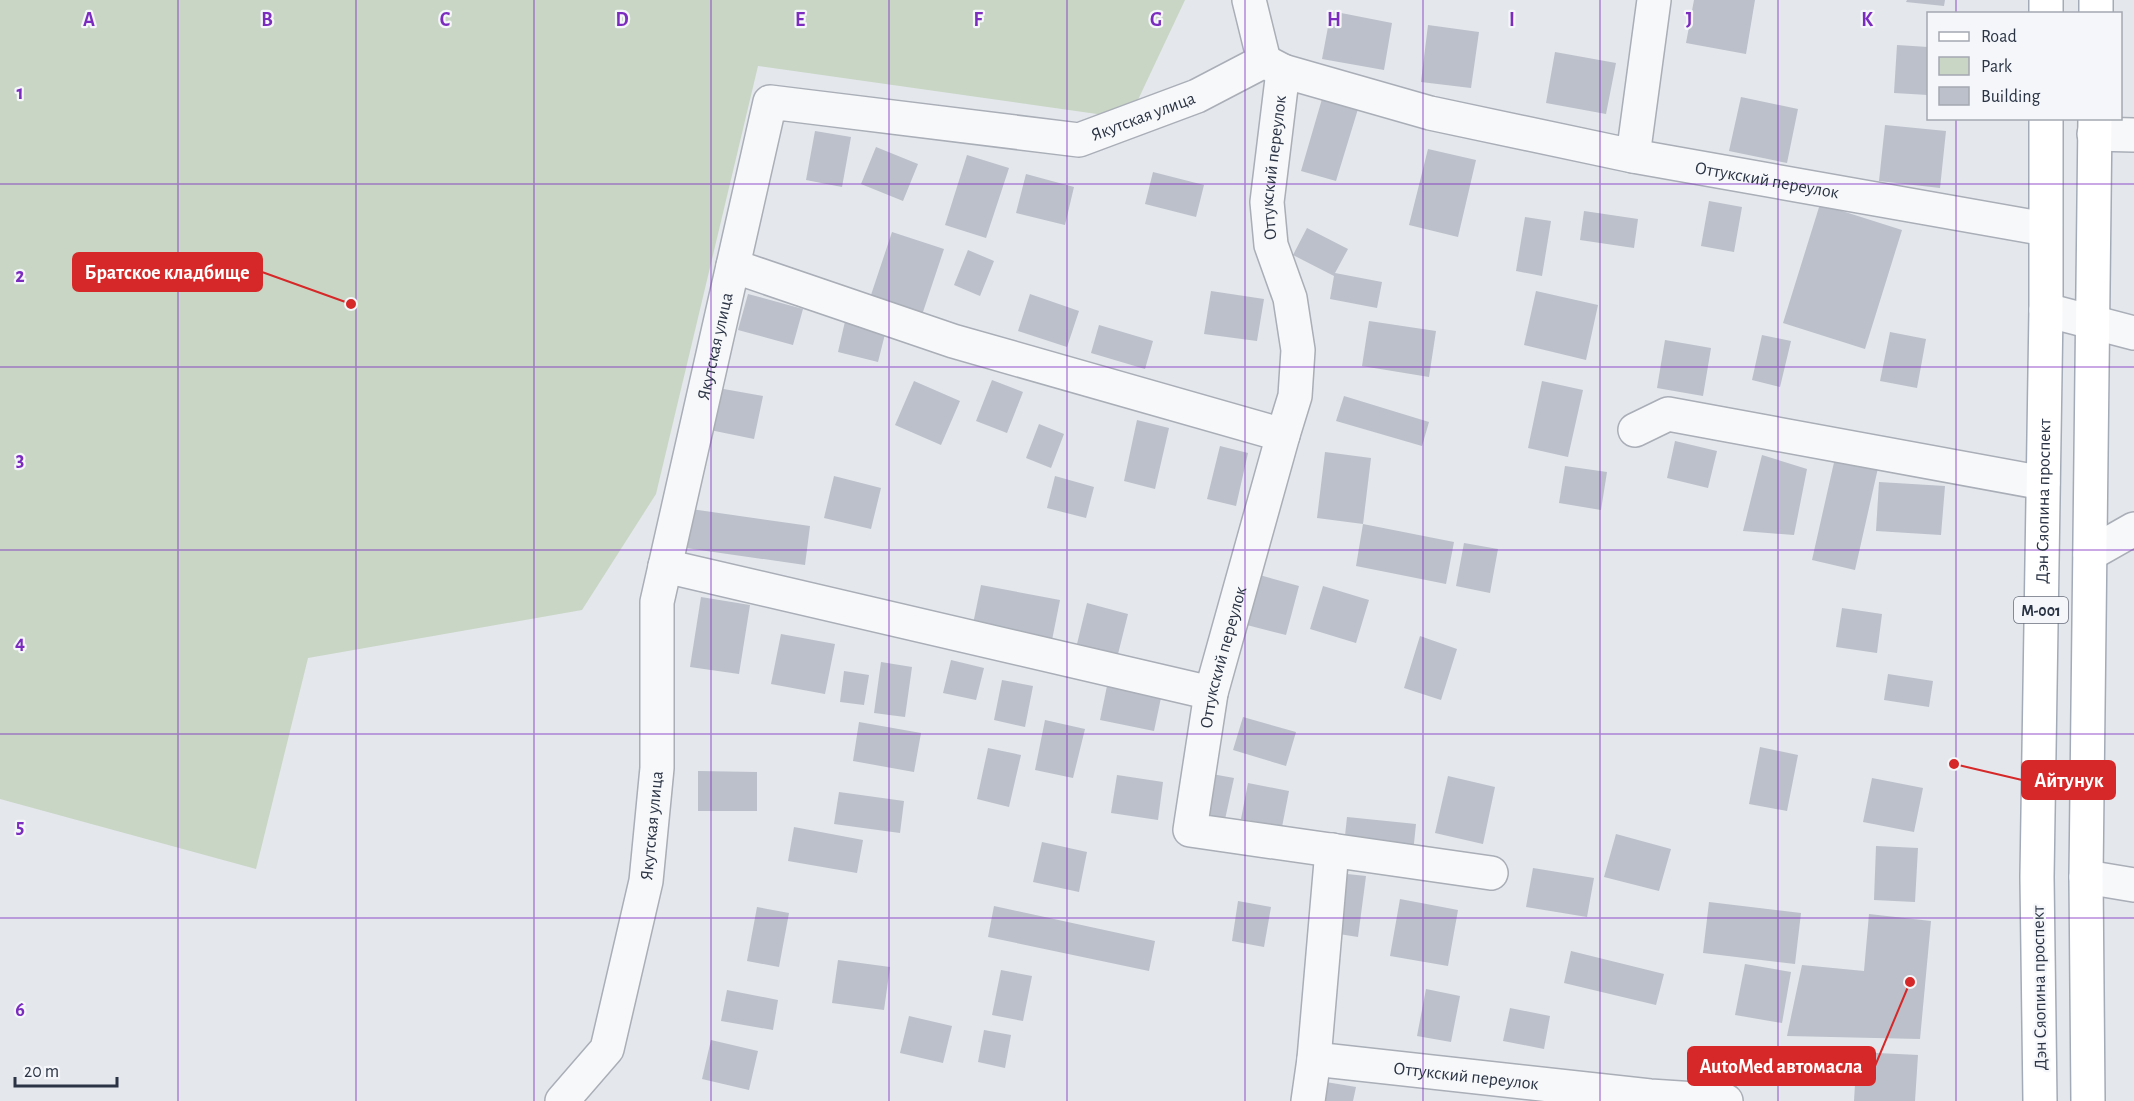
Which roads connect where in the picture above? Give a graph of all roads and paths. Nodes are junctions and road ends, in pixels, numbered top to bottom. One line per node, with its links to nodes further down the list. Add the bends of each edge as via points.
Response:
1 (1249, 0): 3 (street)
2 (1654, 0): 7 (street)
3 (1274, 66): 7 (street, Оттукский переулок, via 1430,113); 9 (street, Якутская улица, via 1079,140 770,102); 14 (street, Оттукский переулок, via 1267,202 1271,245 1290,298 1298,350 1296,396)
4 (2046, 120): 8 (main road, Дэн Сяопина проспект / M-001)
5 (2095, 126): 6 (street); 11 (main road, M-001)
6 (2134, 135)
7 (1633, 156): 8 (street, Оттукский переулок)
8 (2045, 229): 10 (main road, Дэн Сяопина проспект / M-001)
9 (734, 266): 14 (street, via 953,341); 18 (street, Якутская улица)
10 (2046, 310): 11 (street); 15 (main road, Дэн Сяопина проспект / M-001)
11 (2093, 322): 12 (street); 17 (main road, M-001)
12 (2134, 333)
13 (1635, 430): 15 (street, via 1668,414)
14 (1283, 435): 19 (street, Оттукский переулок)
15 (2043, 483): 28 (main road, Дэн Сяопина проспект / M-001, via 2037,877)
16 (2134, 529): 17 (street)
17 (2090, 554): 22 (main road, M-001)
18 (665, 566): 19 (street); 25 (street, Якутская улица, via 657,602 657,768 646,881 607,1049)
19 (1211, 693): 20 (street, Оттукский переулок, via 1190,830)
20 (1332, 850): 21 (street, Оттукский переулок); 24 (street)
21 (1491, 873)
22 (2086, 878): 23 (street); 29 (main road, M-001)
23 (2134, 885)
24 (1314, 1059): 26 (street); 27 (street, Оттукский переулок)
25 (562, 1101)
26 (1308, 1101)
27 (1726, 1101)
28 (2040, 1101)
29 (2088, 1101)

